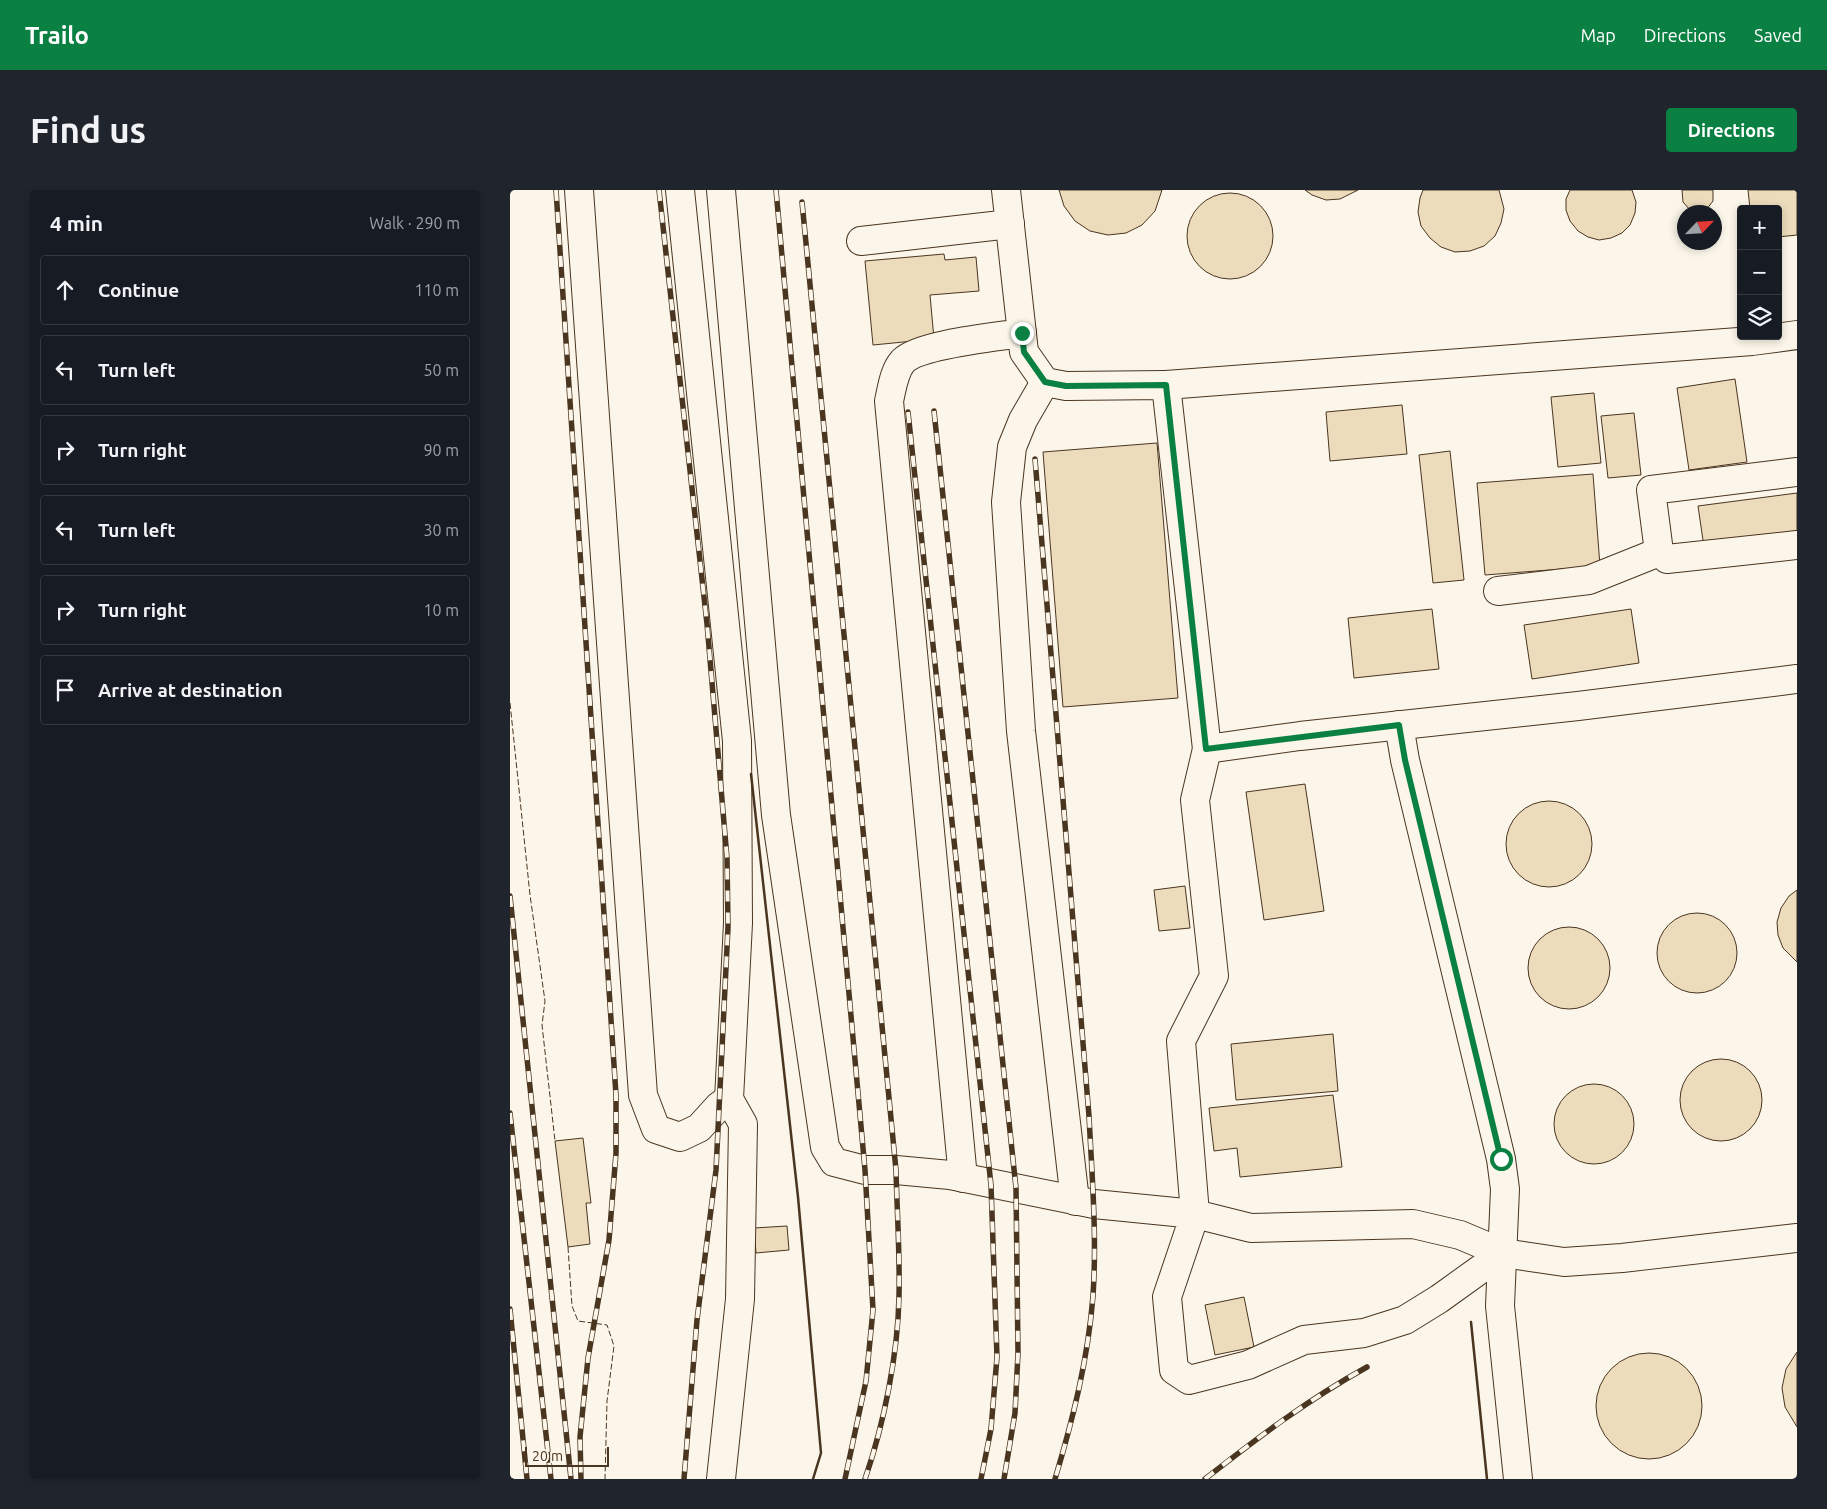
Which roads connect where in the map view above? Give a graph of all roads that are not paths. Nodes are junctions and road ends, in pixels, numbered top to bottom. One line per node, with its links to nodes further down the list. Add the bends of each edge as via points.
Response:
1 (579, 190): 18 (lane, via 643,1096 656,1129 680,1137 699,1128)
2 (680, 190): 18 (lane, via 737,741 738,923)
3 (721, 190): 19 (lane, via 776,815 824,1147 834,1162 865,1170 896,1170)
4 (1006, 190): 5 (lane)
5 (1010, 224): 6 (lane); 7 (lane)
6 (861, 242)
7 (1022, 333): 9 (lane, via 1024,352); 19 (lane, via 918,353 903,361 894,377 889,401)
8 (1797, 335): 10 (lane)
9 (1045, 382): 10 (lane, via 1066,386); 20 (lane, via 1012,447 1006,502 1021,731)
10 (1166, 385): 17 (lane)
11 (1797, 472): 13 (lane, via 1651,490)
12 (1797, 545): 13 (lane, via 1668,559)
13 (1659, 552): 14 (lane, via 1589,580)
14 (1498, 591)
15 (1797, 679): 16 (lane)
16 (1399, 725): 17 (lane); 23 (lane, via 1409,780 1501,1159 1505,1189)
17 (1206, 749): 21 (lane, via 1195,800 1214,976 1181,1041)
18 (729, 1099): 24 (lane, via 743,1124 740,1299)
19 (963, 1178): 20 (lane)
20 (1075, 1201): 21 (lane)
21 (1195, 1214): 23 (lane, via 1251,1228 1413,1224 1460,1235); 23 (lane, via 1167,1297 1174,1370 1188,1380 1248,1365 1304,1340 1364,1333 1405,1320)
22 (1797, 1238): 23 (lane, via 1564,1262)
23 (1503, 1253): 25 (lane, via 1500,1306)
24 (721, 1479)
25 (1518, 1479)

